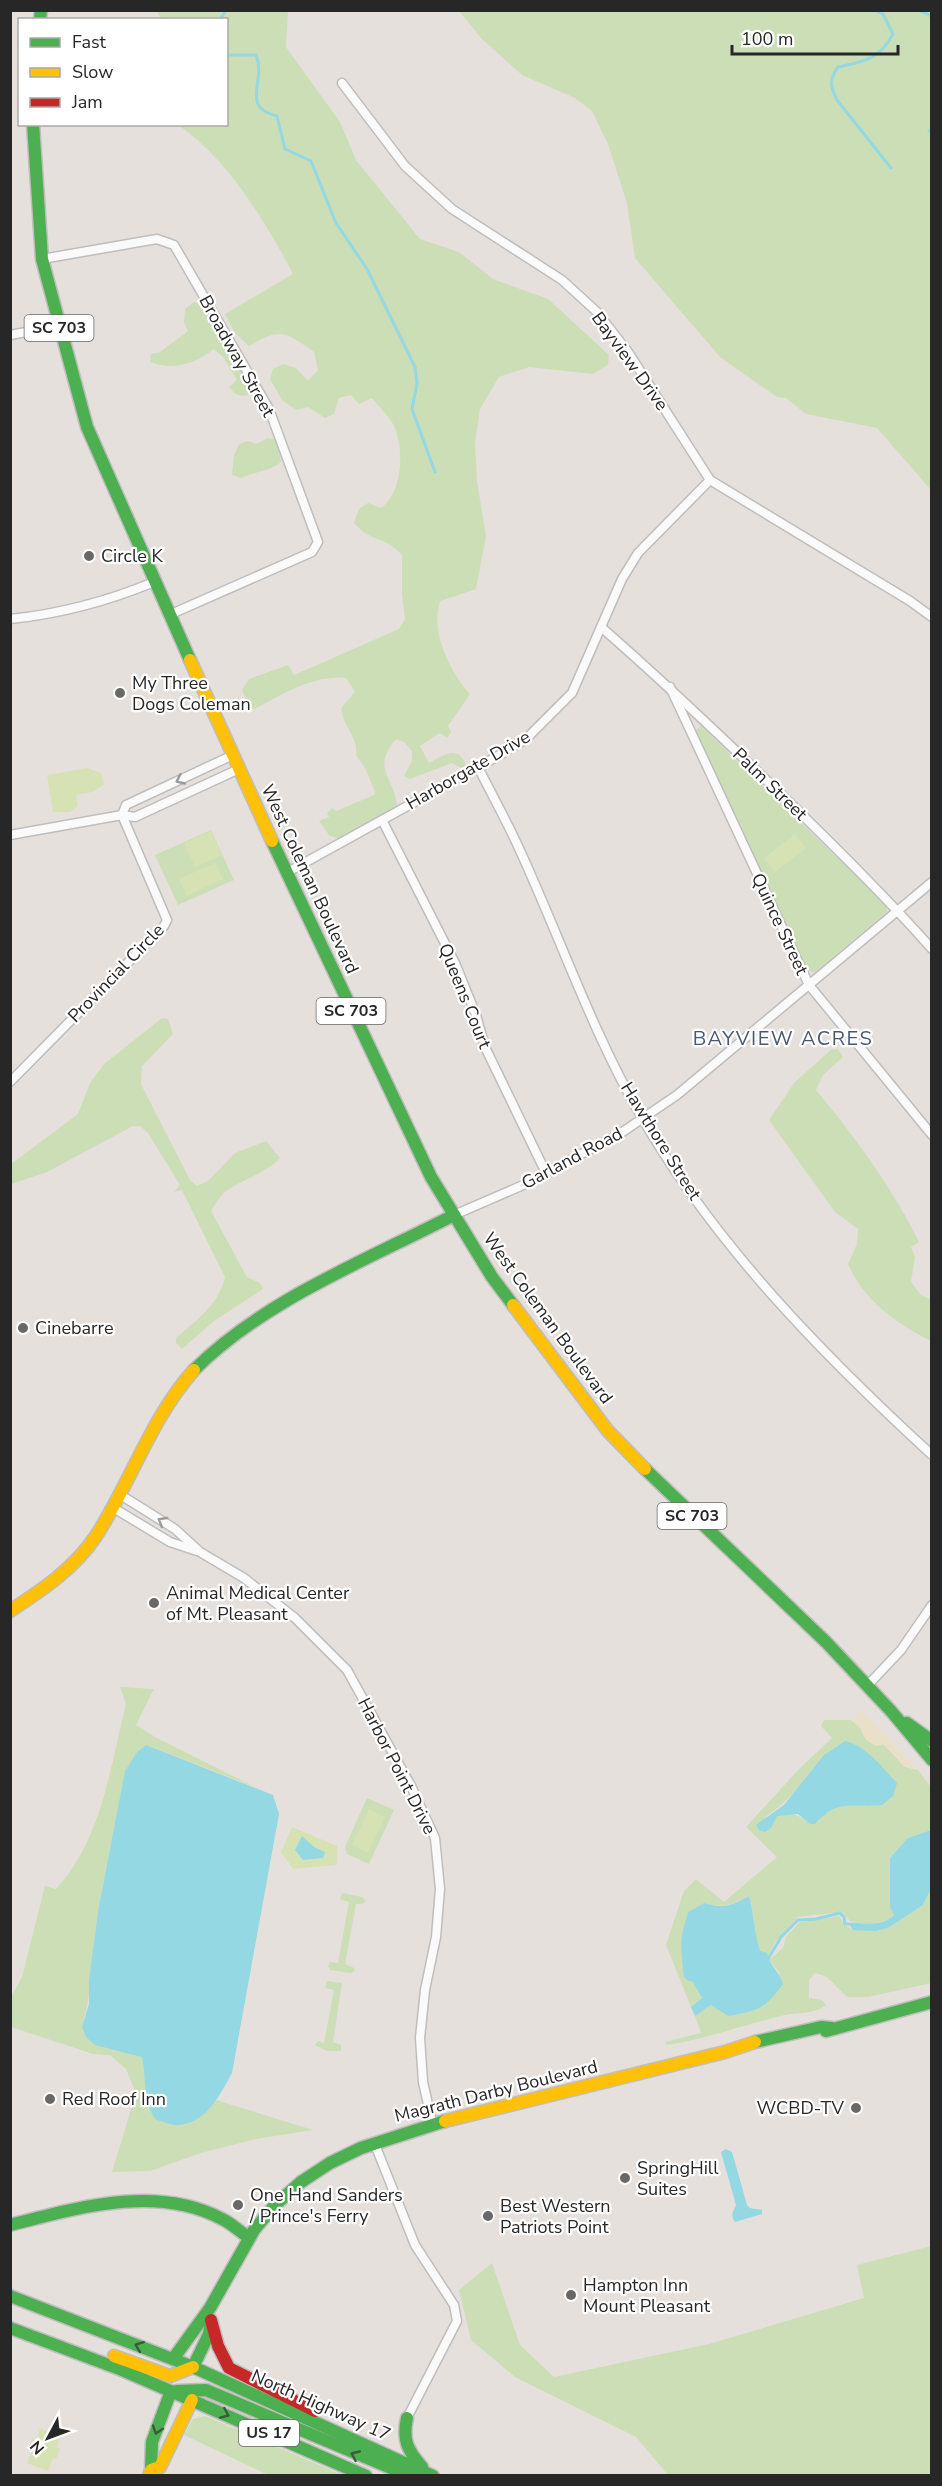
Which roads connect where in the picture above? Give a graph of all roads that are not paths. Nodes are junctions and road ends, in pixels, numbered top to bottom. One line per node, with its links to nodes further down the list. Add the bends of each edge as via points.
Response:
1 (342, 84): 6 (street, Bayview Drive, via 405,166 452,209 562,280 597,312 628,352)
2 (33, 126): 3 (main road, West Coleman Boulevard / SC 703)
3 (42, 259): 4 (main road, West Coleman Boulevard / SC 703); 8 (street, Broadway Street, via 157,239 174,245 269,409 318,542 312,552)
4 (58, 326): 5 (street); 7 (main road, West Coleman Boulevard / SC 703, via 87,427)
5 (10, 335)
6 (710, 480): 9 (street, Bayview Drive); 11 (street, Harborgate Drive, via 638,553)
7 (154, 582): 8 (main road, West Coleman Boulevard / SC 703); 10 (street, via 117,597 44,616)
8 (169, 615): 13 (main road, West Coleman Boulevard / SC 703)
9 (932, 617)
10 (10, 619)
11 (601, 627): 12 (street, Palm Street); 14 (street, Harborgate Drive, via 572,693 526,739)
12 (670, 687): 21 (street, Palm Street); 23 (street, Quince Street)
13 (233, 755): 15 (main road, West Coleman Boulevard / SC 703); 16 (street, one-way to 16, via 126,805)
14 (478, 767): 17 (street, Harborgate Drive); 25 (street, Hawthore Street, via 517,843 600,1035)
15 (239, 769): 16 (street, via 135,817); 19 (main road, West Coleman Boulevard / SC 703)
16 (122, 815): 18 (street); 24 (street, Provincial Circle, via 167,920)
17 (382, 820): 19 (street, Harborgate Drive); 27 (street, Queens Court, via 455,963 485,1047)
18 (10, 835)
19 (286, 873): 28 (main road, West Coleman Boulevard / SC 703, via 431,1177)
20 (932, 882): 21 (street, Garland Road)
21 (897, 909): 22 (street, Palm Street); 23 (street, Garland Road)
22 (932, 949)
23 (809, 985): 25 (street, Garland Road, via 677,1095); 26 (street, Quince Street)
24 (10, 1082)
25 (642, 1118): 27 (street, Garland Road); 29 (street, Hawthore Street, via 675,1170 758,1279 859,1387)
26 (932, 1135)
27 (546, 1173): 28 (street, Garland Road)
28 (454, 1215): 30 (main road, via 275,1306 216,1348 173,1397); 35 (main road, West Coleman Boulevard / SC 703, via 492,1277 608,1431)
29 (932, 1455)
30 (119, 1494): 31 (main road); 32 (street, Harbor Point Drive, one-way to 30, via 175,1529)
31 (112, 1507): 32 (street, Harbor Point Drive, via 170,1542); 34 (main road, via 73,1564 58,1579)
32 (200, 1552): 40 (street, Harbor Point Drive, via 244,1578 294,1618 347,1670 435,1838 440,1889 420,2038 423,2082)
33 (932, 1605): 35 (street, via 901,1650)
34 (12, 1609)
35 (867, 1686): 36 (main road, West Coleman Boulevard / SC 703)
36 (891, 1711): 37 (main road, West Coleman Boulevard / SC 703); 38 (main road, West Coleman Boulevard / SC 703)
37 (932, 1741)
38 (932, 1760)
39 (932, 2002): 40 (main road, Magrath Darby Boulevard)
40 (432, 2122): 41 (main road, Magrath Darby Boulevard)
41 (374, 2142): 43 (main road, Magrath Darby Boulevard, via 325,2166 300,2184 276,2204); 51 (street, via 415,2245 454,2305 457,2320)
42 (10, 2225): 43 (main road, via 88,2206 144,2201 215,2215)
43 (248, 2237): 45 (main road, Magrath Darby Boulevard, via 233,2260)
44 (10, 2296): 47 (main road, US 17, one-way to 44)
45 (210, 2316): 47 (main road, Magrath Darby Boulevard, via 201,2317 183,2350); 48 (main road, Magrath Darby Boulevard, via 209,2334); 52 (main road, via 218,2346 230,2368 337,2423)
46 (10, 2328): 48 (main road, via 32,2327 170,2376); 49 (main road, US 17)
47 (173, 2359): 48 (main road, US 17)
48 (193, 2367): 52 (main road, North Highway 17 / US 17)
49 (171, 2391): 50 (main road, US 17); 53 (main road, one-way to 53, via 161,2410 148,2458); 56 (main road, one-way to 49, via 206,2390)
50 (192, 2400): 53 (main road, via 159,2467); 55 (main road, US 17, one-way to 55)
51 (407, 2418): 54 (main road, via 402,2435 405,2444)
52 (353, 2439): 54 (main road, North Highway 17 / US 17)
53 (150, 2473)
54 (429, 2474)
55 (366, 2475)
56 (410, 2475)

